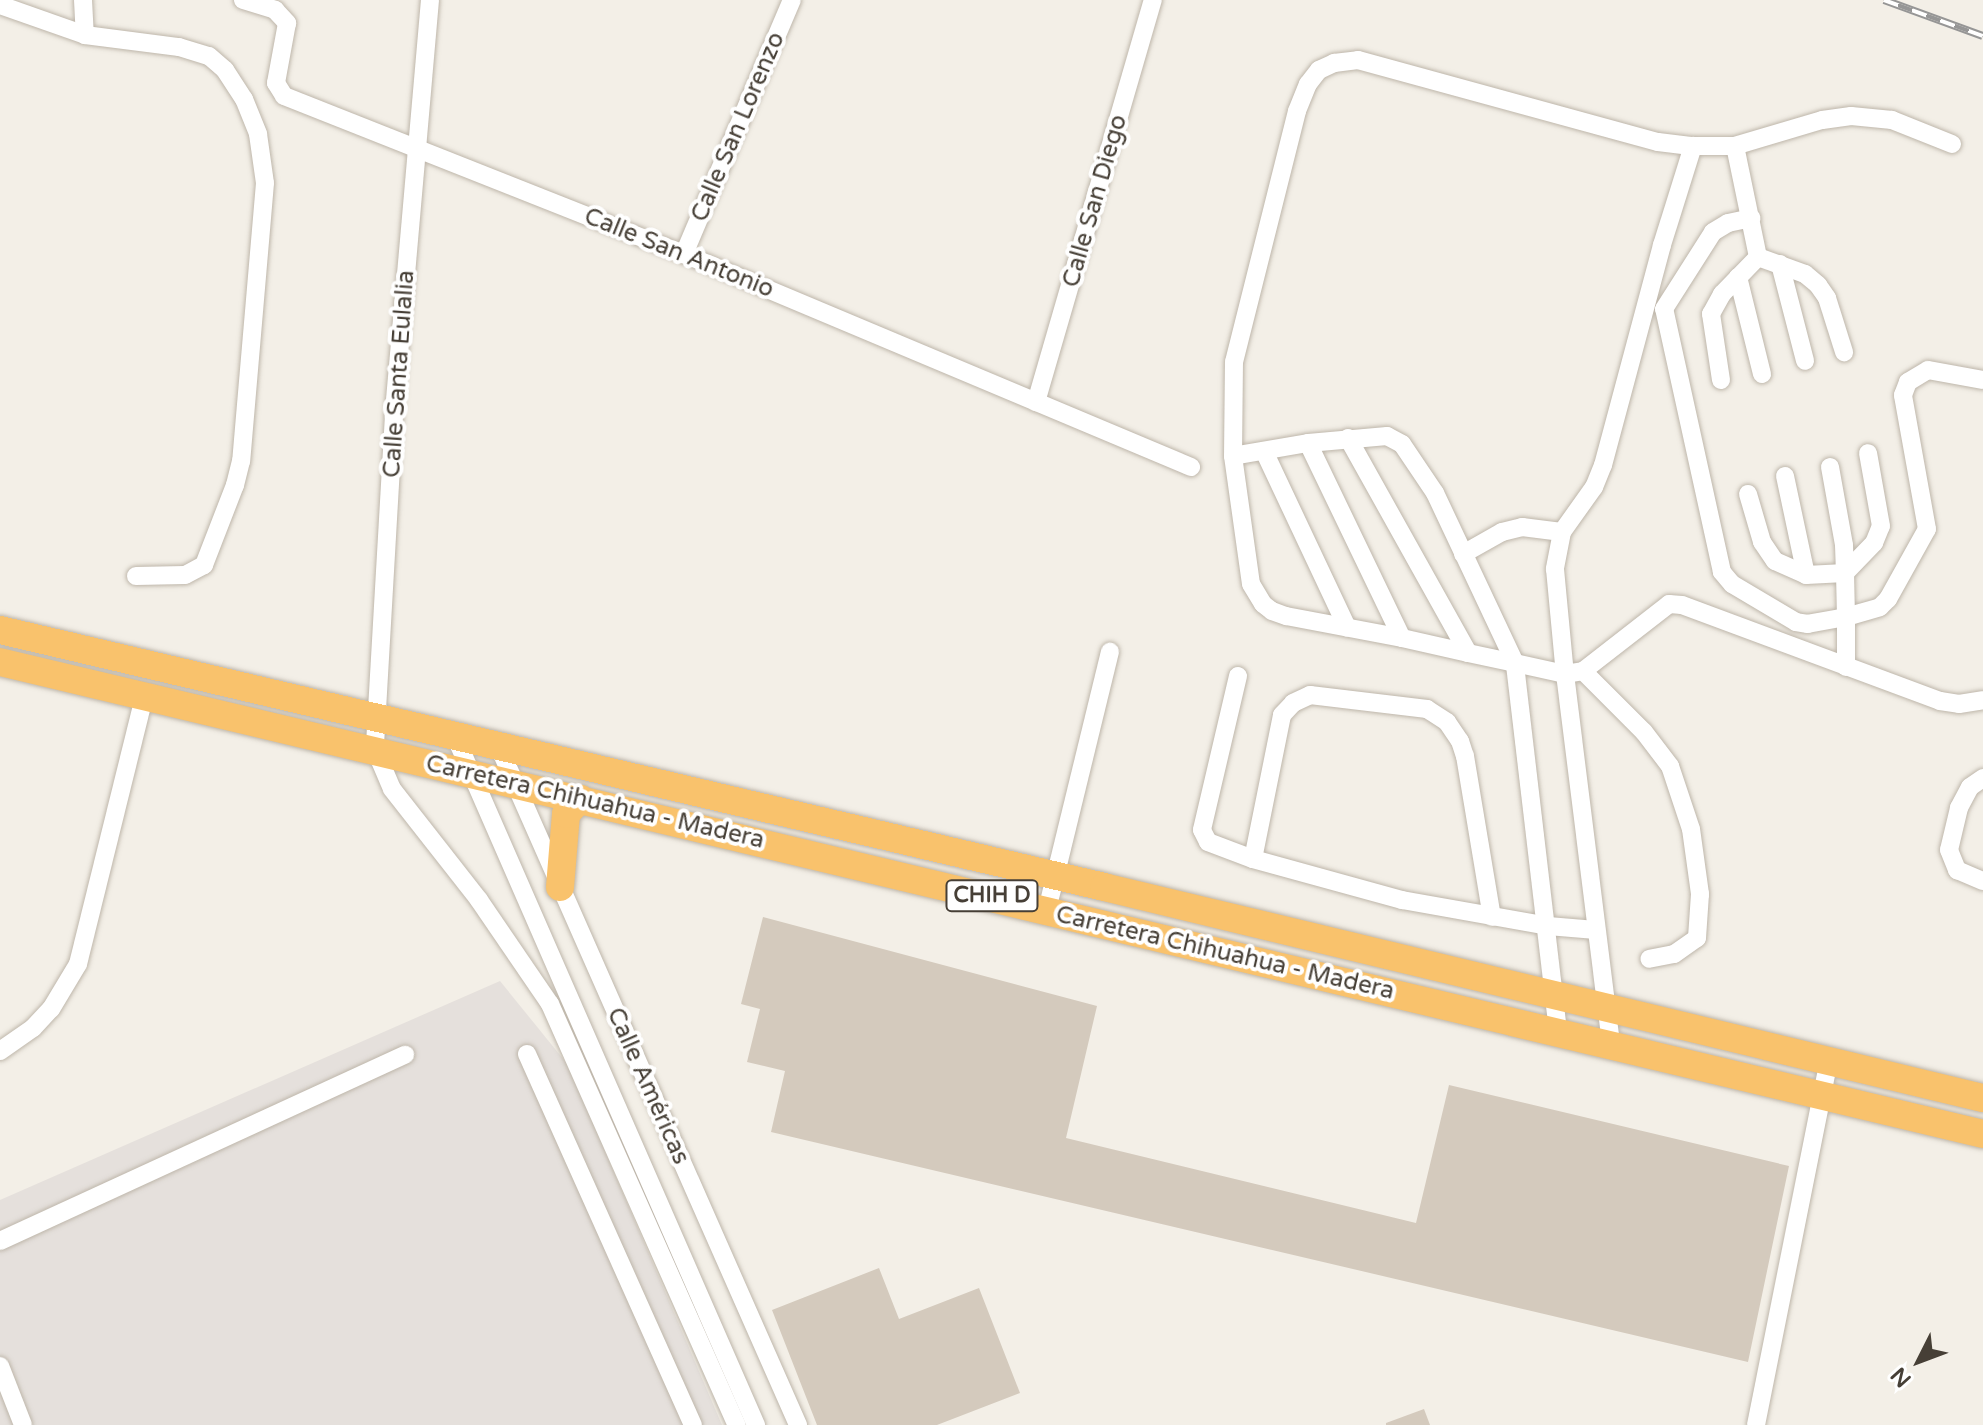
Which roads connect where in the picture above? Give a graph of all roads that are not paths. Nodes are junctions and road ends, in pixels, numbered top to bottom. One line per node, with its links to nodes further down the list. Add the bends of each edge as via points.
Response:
1 (83, 0): 7 (street)
2 (243, 0): 11 (street, Calle San Antonio, via 275,10 287,23 276,83 280,93)
3 (430, 0): 11 (street, Calle Santa Eulalia)
4 (792, 0): 13 (street, Calle San Lorenzo)
5 (1153, 0): 22 (street, Calle San Diego)
6 (0, 5): 7 (street)
7 (85, 35): 36 (street, via 209,56 244,99 258,134 265,183 235,485 204,565 185,575)
8 (1952, 144): 10 (street, via 1892,120 1851,116)
9 (1693, 146): 10 (street); 27 (street, via 1658,142 1358,60 1319,70 1297,111 1234,362); 32 (street, via 1603,465)
10 (1735, 146): 12 (street)
11 (418, 147): 13 (street, Calle San Antonio); 50 (street, Calle Santa Eulalia, via 394,415)
12 (1751, 218): 14 (street); 37 (street, via 1713,232 1664,309 1722,572 1732,584 1796,622)
13 (684, 254): 22 (street, Calle San Antonio)
14 (1758, 257): 15 (street); 16 (street)
15 (1780, 264): 17 (street, via 1818,285); 18 (street)
16 (1738, 277): 19 (street); 20 (street, via 1711,314)
17 (1844, 352)
18 (1805, 361)
19 (1762, 374)
20 (1721, 380)
21 (1983, 380): 37 (street, via 1928,370 1908,382 1903,395 1927,520 1925,536 1880,607)
22 (1036, 402): 28 (street, Calle San Antonio)
23 (1348, 438): 24 (street); 33 (street, via 1387,436 1402,444 1435,493); 42 (street)
24 (1308, 443): 25 (street); 40 (street)
25 (1264, 451): 27 (street); 38 (street)
26 (1868, 453): 34 (street, via 1881,526 1874,543)
27 (1233, 456): 38 (street, via 1256,596 1286,616)
28 (1191, 467)
29 (1830, 467): 34 (street)
30 (1785, 476): 35 (street)
31 (1748, 494): 35 (street, via 1769,555)
32 (1562, 532): 33 (street, via 1522,527); 46 (street, via 1555,569)
33 (1463, 554): 44 (street)
34 (1845, 573): 35 (street); 37 (street)
35 (1806, 575)
36 (136, 576)
37 (1846, 617): 45 (street)
38 (1347, 627): 40 (street)
39 (0, 630): 50 (highway, Carretera Chihuahua - Madera / CHIH D)
40 (1402, 638): 42 (street)
41 (1110, 652): 59 (street)
42 (1468, 653): 44 (street)
43 (0, 662): 48 (highway, Carretera Chihuahua - Madera / CHIH D)
44 (1515, 663): 46 (street); 65 (street)
45 (1846, 667): 46 (street, via 1669,604); 49 (street, via 1940,701)
46 (1574, 672): 66 (street); 69 (street, via 1644,732 1670,766 1691,829 1700,930 1685,949)
47 (1238, 676): 58 (street, via 1202,830 1215,847)
48 (144, 697): 53 (highway, Carretera Chihuahua - Madera / CHIH D); 75 (street, via 78,964 51,1009)
49 (1983, 700)
50 (376, 717): 51 (highway, Carretera Chihuahua - Madera / CHIH D); 53 (street, Calle Santa Eulalia)
51 (455, 736): 52 (highway, Carretera Chihuahua - Madera / CHIH D); 54 (street)
52 (499, 747): 56 (street, Calle Américas); 59 (highway, Carretera Chihuahua - Madera / CHIH D)
53 (375, 749): 54 (highway, Carretera Chihuahua - Madera / CHIH D); 86 (street, via 392,789 479,900 550,1004)
54 (471, 773): 56 (highway, Carretera Chihuahua - Madera / CHIH D); 87 (street)
55 (1983, 778): 60 (street, via 1970,787 1959,808 1949,850 1957,870)
56 (515, 784): 57 (highway, Carretera Chihuahua - Madera / CHIH D); 61 (street, Calle Américas)
57 (580, 799): 61 (highway, via 566,814); 62 (highway, Carretera Chihuahua - Madera / CHIH D)
58 (1253, 859): 63 (street, via 1402,900); 63 (street, via 1282,715 1293,703 1310,695 1427,709 1455,731 1465,756)
59 (1054, 876): 62 (street); 64 (highway, Carretera Chihuahua - Madera / CHIH D)
60 (1983, 881)
61 (560, 887): 88 (street, Calle Américas)
62 (1047, 910): 68 (highway, Carretera Chihuahua - Madera / CHIH D)
63 (1492, 917): 65 (street)
64 (1237, 919): 67 (highway, Carretera Chihuahua - Madera / CHIH D); 68 (highway, via 1248,938)
65 (1548, 926): 66 (street); 71 (street)
66 (1596, 930): 72 (street)
67 (1306, 937): 70 (highway, via 1292,951); 71 (highway, Carretera Chihuahua - Madera / CHIH D)
68 (1240, 958): 70 (highway, Carretera Chihuahua - Madera / CHIH D)
69 (1649, 959)
70 (1297, 971): 73 (highway, Carretera Chihuahua - Madera / CHIH D)
71 (1556, 996): 72 (highway, Carretera Chihuahua - Madera / CHIH D); 73 (street)
72 (1605, 1007): 74 (street); 78 (highway, Carretera Chihuahua - Madera / CHIH D)
73 (1558, 1031): 74 (highway, Carretera Chihuahua - Madera / CHIH D)
74 (1611, 1044): 79 (highway, Carretera Chihuahua - Madera / CHIH D)
75 (0, 1051)
76 (527, 1054): 85 (street)
77 (405, 1055): 82 (street)
78 (1829, 1061): 79 (street); 80 (highway, Carretera Chihuahua - Madera / CHIH D)
79 (1823, 1096): 81 (highway, Carretera Chihuahua - Madera / CHIH D); 89 (street)
80 (1983, 1098)
81 (1983, 1134)
82 (0, 1241)
83 (0, 1366): 84 (street)
84 (23, 1425)
85 (693, 1425)
86 (737, 1425)
87 (756, 1425)
88 (798, 1425)
89 (1756, 1425)

